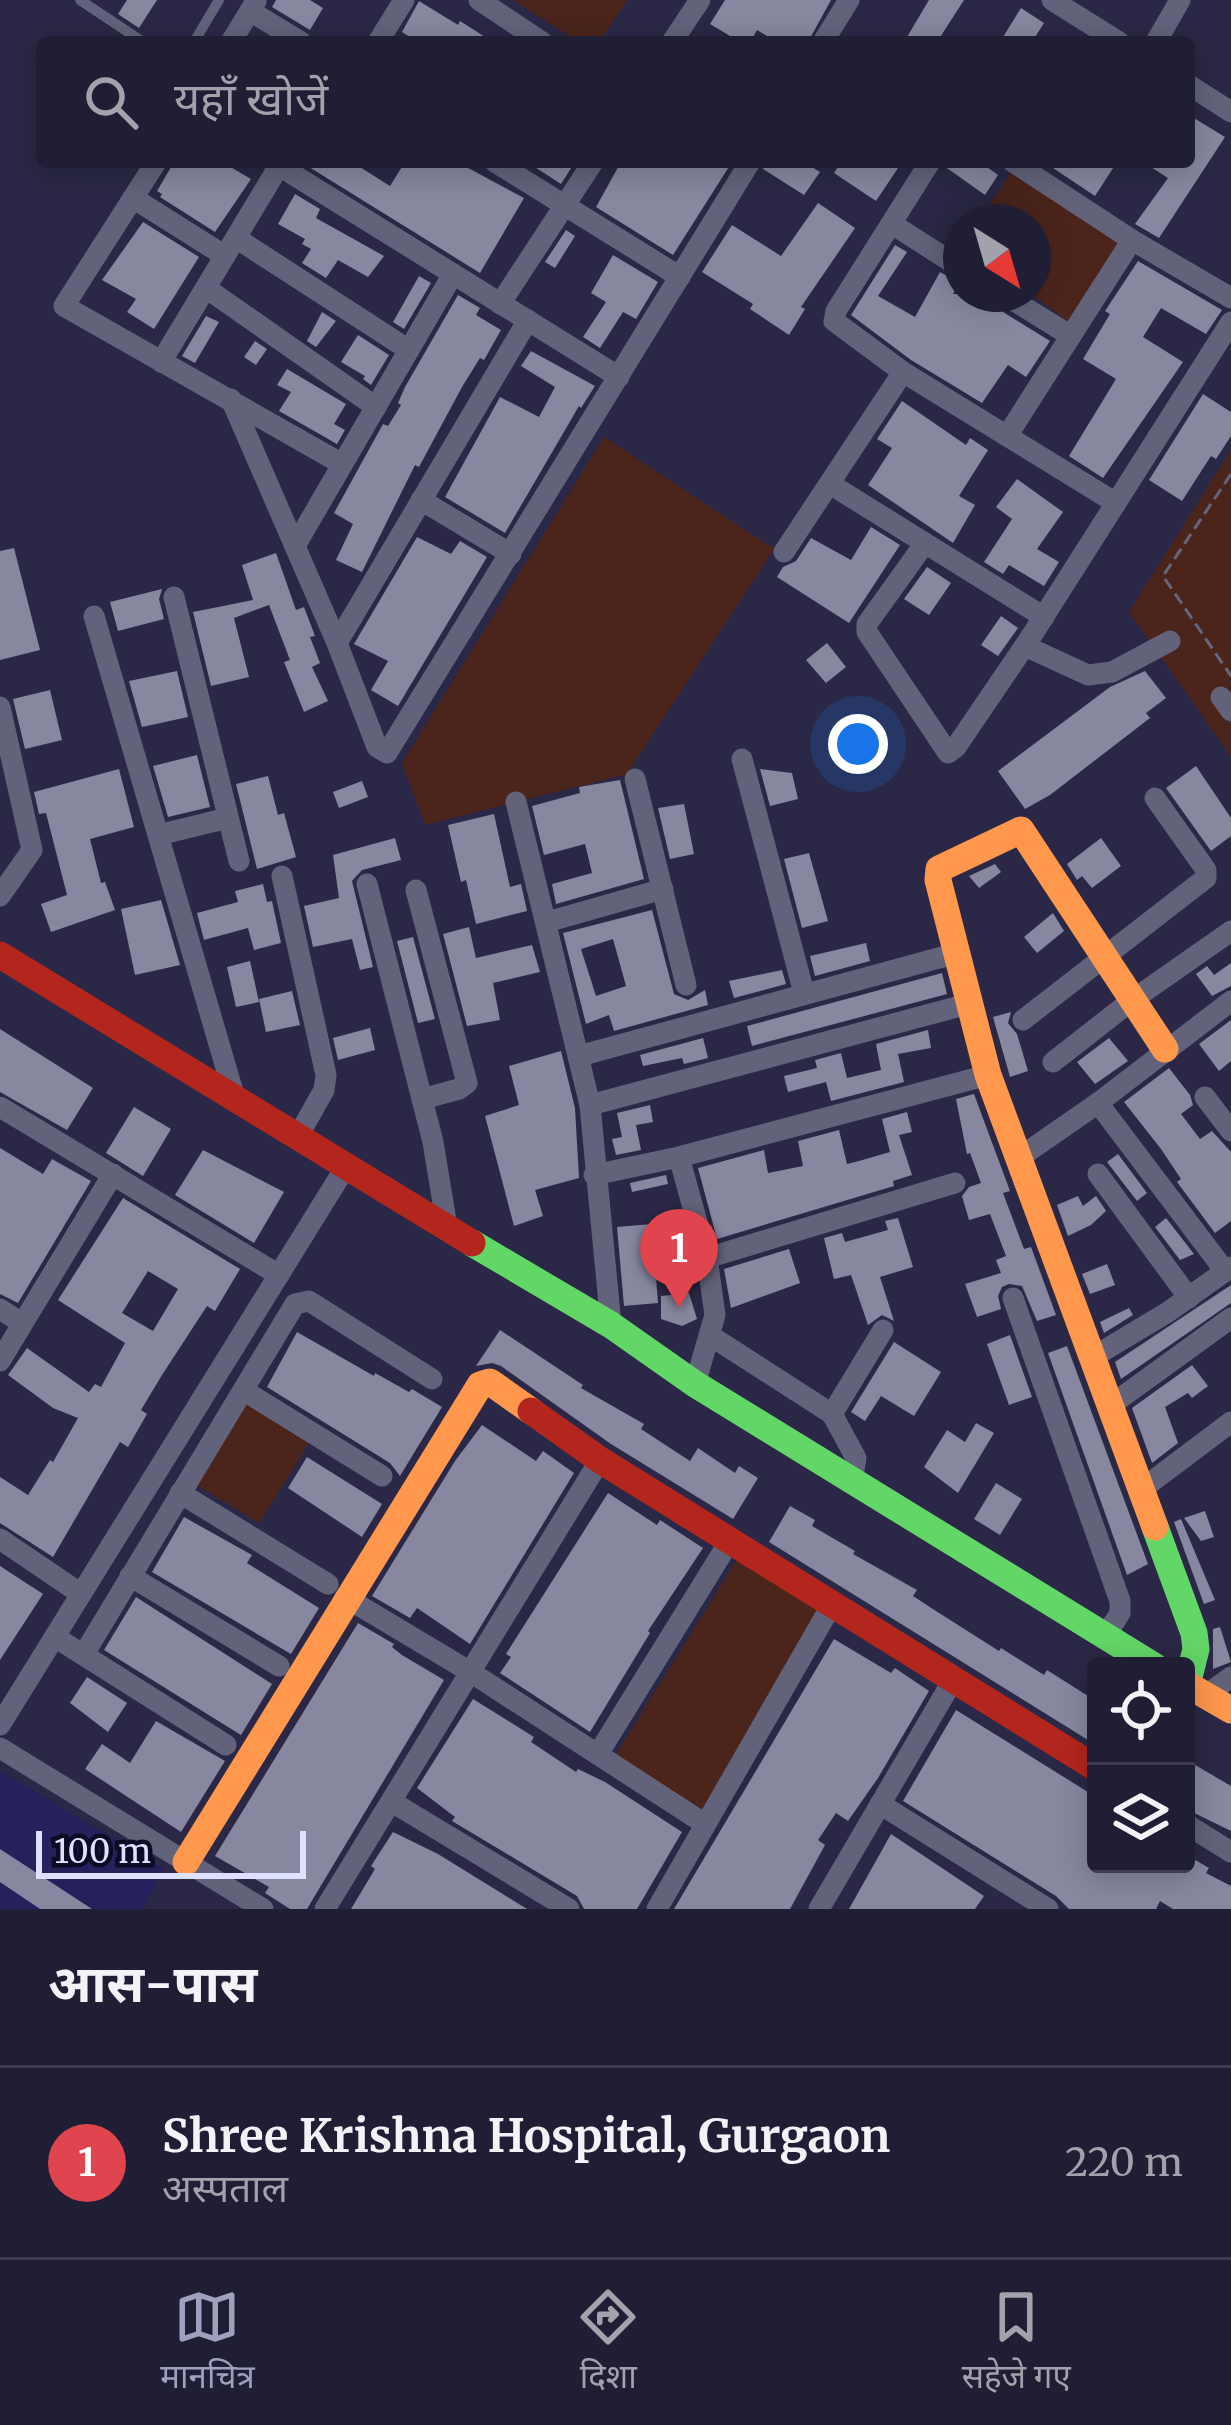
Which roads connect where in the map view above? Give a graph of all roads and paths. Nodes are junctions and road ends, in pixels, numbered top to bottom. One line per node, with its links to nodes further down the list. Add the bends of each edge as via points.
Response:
1 (80, 0): 10 (lane)
2 (219, 0): 11 (lane)
3 (404, 0): 14 (street)
4 (479, 0): 15 (street)
5 (700, 0): 16 (street)
6 (849, 0): 17 (street)
7 (1052, 0): 18 (street)
8 (1180, 0): 19 (street)
9 (254, 5): 12 (street); 13 (street)
10 (134, 36)
11 (198, 36)
12 (235, 36)
13 (293, 36)
14 (381, 36)
15 (533, 36)
16 (676, 36)
17 (828, 36)
18 (1109, 36)
19 (1159, 36)
20 (1195, 90): 21 (street)
21 (1231, 112)
22 (152, 168): 30 (street)
23 (274, 168): 34 (street)
24 (282, 168): 36 (street)
25 (505, 168): 31 (street)
26 (589, 168): 31 (street)
27 (746, 168): 37 (street)
28 (927, 168): 32 (street)
29 (1021, 168): 33 (street)
30 (133, 198): 34 (street); 46 (street, via 64,307)
31 (565, 205): 37 (street); 40 (street)
32 (892, 224): 35 (street); 47 (street, via 834,321)
33 (1132, 240): 39 (street); 44 (street)
34 (231, 247): 38 (street); 45 (street)
35 (943, 257)
36 (453, 274): 40 (street); 45 (street)
37 (680, 277): 48 (street)
38 (206, 288): 46 (street); 50 (street)
39 (1231, 298)
40 (500, 304): 42 (street)
41 (1032, 312): 44 (street)
42 (528, 320): 48 (street); 55 (street)
43 (1231, 322): 56 (street)
44 (1071, 336): 51 (street)
45 (409, 350): 50 (street)
46 (161, 362): 49 (street)
47 (903, 372): 51 (street); 54 (street)
48 (619, 377): 60 (street)
49 (231, 399): 52 (street); 58 (street)
50 (376, 407): 52 (street)
51 (1007, 436): 56 (street)
52 (342, 464): 58 (street)
53 (1231, 474): 67 (path, via 1163,580)
54 (830, 484): 57 (street); 59 (street)
55 (422, 500): 60 (street); 65 (street)
56 (1116, 503): 63 (street)
57 (925, 543): 63 (street); 66 (street, via 867,632 944,751 956,747)
58 (295, 546): 65 (street)
59 (784, 552)
60 (511, 554): 65 (street, via 387,753 377,747)
61 (174, 597): 73 (street)
62 (94, 616): 74 (street)
63 (1043, 617): 66 (street)
64 (1170, 641): 66 (street, via 1112,672 1088,675)
65 (338, 643)
66 (1025, 646)
67 (1228, 694)
68 (0, 707): 80 (street, via 32,836 25,864)
69 (742, 759): 87 (street)
70 (635, 779): 78 (street)
71 (1155, 798): 85 (street, via 1208,874)
72 (516, 802): 81 (street)
73 (229, 818): 74 (street); 75 (street)
74 (158, 835): 98 (street)
75 (239, 861)
76 (282, 876): 103 (street, via 326,1075)
77 (368, 884): 97 (street)
78 (663, 889): 81 (street); 86 (street)
79 (416, 890): 97 (street, via 467,1083)
80 (0, 896)
81 (547, 922): 93 (street)
82 (1231, 931): 88 (street)
83 (957, 952): 85 (street, via 939,869 1021,830); 87 (street); 90 (street)
84 (0, 955): 98 (street)
85 (1102, 959): 88 (street); 91 (street)
86 (686, 985)
87 (804, 993): 93 (street)
88 (1131, 1000): 92 (street); 94 (street)
89 (1231, 1000): 92 (street)
90 (968, 1004): 95 (street); 100 (street)
91 (1023, 1020)
92 (1165, 1049): 99 (street)
93 (579, 1055): 100 (street)
94 (1053, 1063)
95 (988, 1075): 104 (street); 105 (street)
96 (1205, 1097): 102 (street)
97 (422, 1099): 111 (street)
98 (236, 1102): 103 (street)
99 (1098, 1103): 105 (street); 113 (street)
100 (590, 1105): 109 (street)
101 (0, 1107): 107 (street)
102 (1231, 1131)
103 (296, 1138): 106 (street)
104 (679, 1157): 109 (street); 112 (street)
105 (1020, 1157): 123 (street)
106 (345, 1168): 111 (street); 114 (street)
107 (113, 1174): 114 (street); 119 (street)
108 (1099, 1174): 116 (street)
109 (594, 1175): 120 (street)
110 (955, 1183): 112 (street)
111 (447, 1228): 120 (street)
112 (707, 1258): 122 (street)
113 (1228, 1269): 116 (street)
114 (279, 1275): 140 (street)
115 (1013, 1298): 143 (street, via 1120,1601)
116 (1189, 1298): 123 (street)
117 (0, 1309): 119 (street)
118 (1231, 1318): 128 (street)
119 (22, 1323): 124 (street)
120 (610, 1325): 126 (street)
121 (884, 1330): 129 (street)
122 (711, 1336): 126 (street); 129 (street)
123 (1093, 1358): 128 (street)
124 (0, 1361)
125 (432, 1378): 127 (street, via 302,1301)
126 (695, 1384): 133 (street)
127 (243, 1390): 132 (street); 135 (street)
128 (1111, 1405): 134 (street)
129 (832, 1414): 133 (street, via 856,1458)
130 (1231, 1422): 134 (street)
131 (600, 1460): 137 (street); 139 (street, via 495,1384 480,1385); 148 (street)
132 (382, 1476)
133 (852, 1482): 143 (street)
134 (1142, 1489): 146 (street, via 1194,1633)
135 (180, 1493): 138 (street); 139 (street)
136 (0, 1539): 140 (street)
137 (729, 1542): 141 (street); 157 (street)
138 (130, 1576): 144 (street); 147 (street)
139 (336, 1591): 148 (street); 164 (street)
140 (81, 1594): 142 (street)
141 (831, 1606): 150 (street); 161 (street)
142 (55, 1637): 144 (street); 154 (street)
143 (1105, 1637): 145 (street)
144 (84, 1654): 155 (street)
145 (1139, 1657)
146 (1195, 1662)
147 (279, 1666)
148 (472, 1673): 157 (street); 159 (street)
149 (1231, 1677): 151 (street)
150 (953, 1680): 158 (street); 160 (street)
151 (1195, 1687)
152 (1195, 1689): 153 (street)
153 (1231, 1710)
154 (0, 1725)
155 (226, 1745)
156 (0, 1748): 164 (street)
157 (598, 1754): 161 (street)
158 (1091, 1765)
159 (392, 1802): 167 (street); 168 (street)
160 (880, 1804): 165 (street); 170 (street)
161 (705, 1824): 169 (street)
162 (1195, 1830): 163 (street)
163 (1231, 1852)
164 (186, 1862): 166 (street)
165 (1012, 1886): 171 (street); 172 (street)
166 (263, 1909)
167 (325, 1909)
168 (569, 1909)
169 (657, 1909)
170 (819, 1909)
171 (998, 1909)
172 (1048, 1909)

